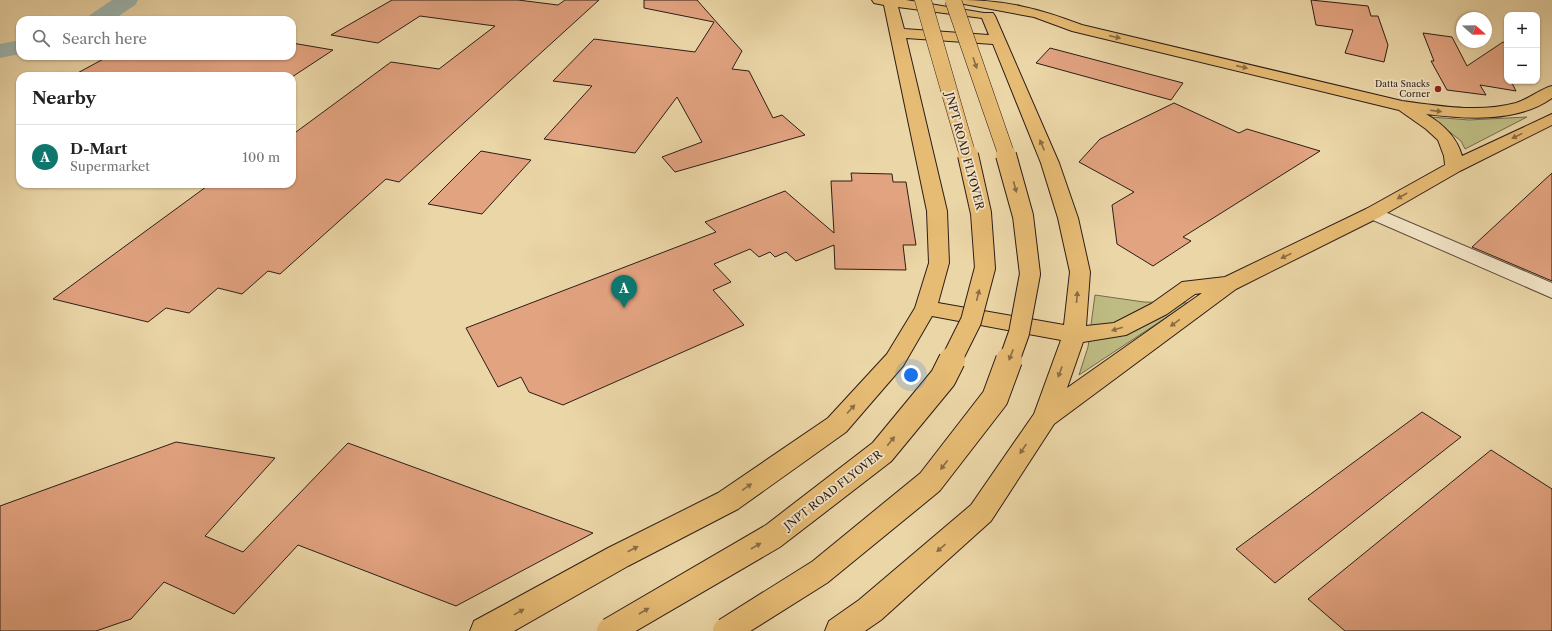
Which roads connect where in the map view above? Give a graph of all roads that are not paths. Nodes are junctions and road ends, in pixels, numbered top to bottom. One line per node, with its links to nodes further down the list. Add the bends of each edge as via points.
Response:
1 (922, 0): 20 (highway, JNPT ROAD FLYOVER, one-way to 1, bridge, via 773,536 882,452 943,378 972,321 985,268 981,213 970,164)
2 (953, 0): 21 (highway, one-way to 21, bridge, via 1009,163 1023,216 1030,274 1019,333 995,398 930,482 820,572)
3 (964, 0): 6 (highway, via 1037,13)
4 (886, 1): 5 (highway); 7 (highway)
5 (988, 16): 6 (highway, via 1037,26); 8 (highway)
6 (1077, 28): 10 (highway, one-way to 10)
7 (897, 33): 8 (highway); 16 (highway, via 937,211 939,263)
8 (998, 40): 17 (highway, one-way to 8, via 1080,272 1068,218 1050,163)
9 (1552, 91): 10 (highway, one-way to 9, via 1454,113 1510,110 1535,102)
10 (1402, 106): 12 (highway, via 1444,136 1453,150)
11 (1552, 119): 12 (highway, one-way to 12)
12 (1454, 167): 13 (highway, one-way to 13)
13 (1373, 213): 14 (highway, one-way to 14); 15 (street)
14 (1229, 284): 17 (highway, one-way to 17, via 1190,287 1159,309 1118,330); 18 (highway, one-way to 18)
15 (1552, 291)
16 (926, 308): 17 (highway); 19 (highway, one-way to 16, via 618,557 728,501 837,425 896,360)
17 (1074, 336): 18 (highway, one-way to 18)
18 (1045, 417): 22 (highway, one-way to 22, via 981,513 870,610)
19 (485, 631)
20 (610, 631)
21 (726, 631)
22 (840, 631)

